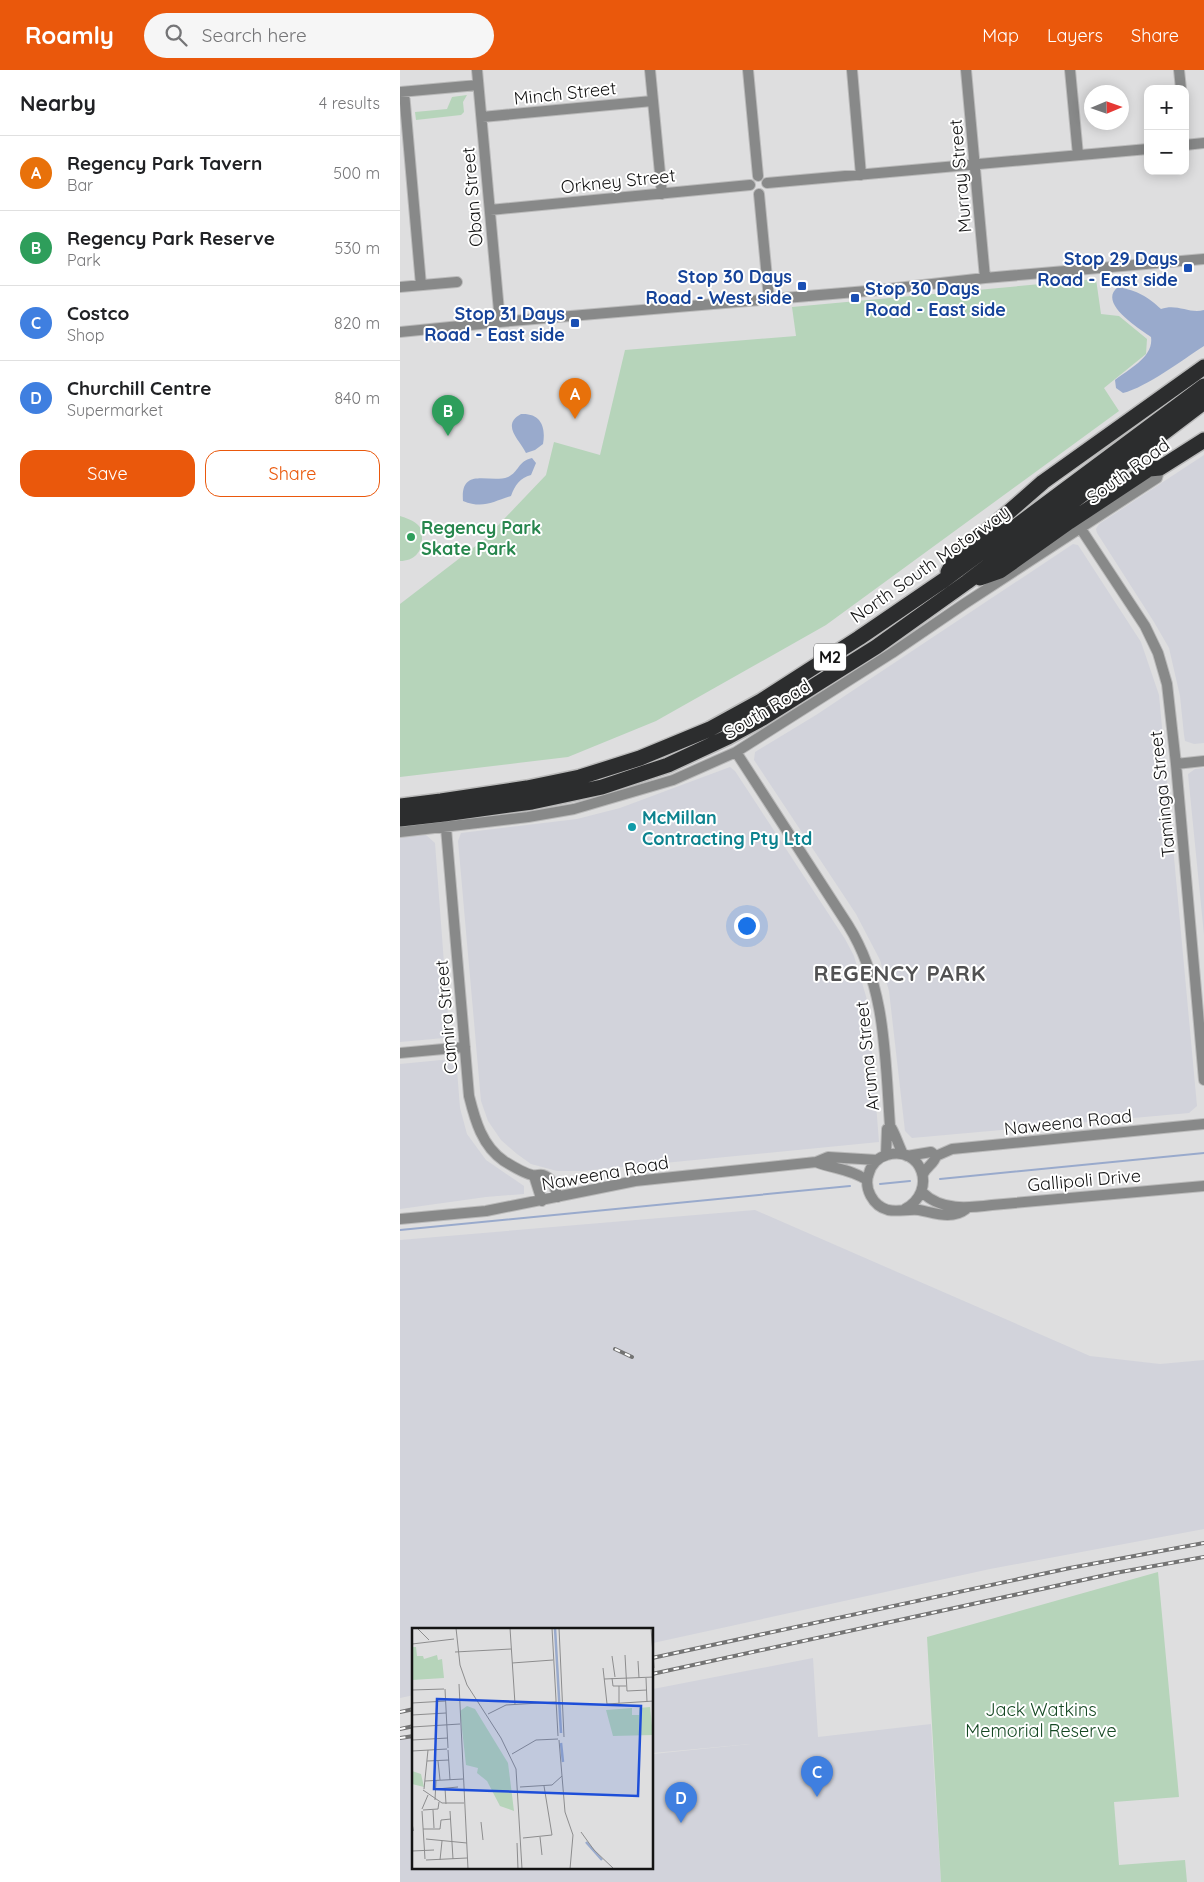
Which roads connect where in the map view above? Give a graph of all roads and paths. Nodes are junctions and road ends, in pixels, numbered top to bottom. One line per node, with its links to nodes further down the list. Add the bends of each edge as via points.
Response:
1 (477, 70): 8 (street, Oban Street)
2 (650, 70): 11 (street)
3 (748, 70): 21 (street)
4 (852, 70): 20 (street)
5 (966, 70): 18 (street, Murray Street)
6 (1070, 70): 16 (street)
7 (1179, 70): 9 (street)
8 (478, 85): 10 (street); 12 (street, Oban Street)
9 (1181, 85)
10 (402, 92): 17 (street)
11 (652, 101): 12 (street, Minch Street); 24 (street)
12 (482, 117): 26 (street, Oban Street)
13 (1204, 144): 14 (street)
14 (1189, 145)
15 (1144, 148): 16 (street)
16 (1078, 155): 18 (street)
17 (411, 164): 19 (street); 30 (street)
18 (975, 164): 20 (street); 28 (street, Murray Street)
19 (400, 165)
20 (861, 175): 22 (street)
21 (758, 176): 22 (street); 23 (street)
22 (767, 183): 25 (street, via 766,190)
23 (750, 185): 24 (street, Orkney Street); 25 (street)
24 (662, 194): 26 (street, Orkney Street)
25 (759, 194): 32 (street)
26 (490, 210): 33 (street, Oban Street)
27 (1204, 259): 28 (street)
28 (985, 278): 32 (street)
29 (457, 282): 30 (street)
30 (422, 285): 31 (street)
31 (400, 287)
32 (769, 299): 33 (street)
33 (500, 322): 34 (street)
34 (400, 332)
35 (1204, 367): 41 (highway, via 1044,482 955,560)
36 (1204, 386): 41 (highway, North South Motorway / M2)
37 (1204, 402): 42 (highway, North South Motorway / M2)
38 (1204, 440): 39 (highway, South Road)
39 (1160, 468): 40 (street, South Road, via 1157,478); 42 (highway, via 1149,469 1000,571)
40 (1081, 528): 43 (street, South Road); 45 (street, Taminga Street, via 1158,653 1167,684)
41 (944, 580): 46 (highway, North South Motorway / M2, via 761,702 710,729 640,758 580,777)
42 (967, 582): 47 (highway, North South Motorway / M2, via 876,647 763,718 668,765 602,787 532,802)
43 (736, 752): 48 (street, South Road, via 673,780 595,804); 54 (street, Aruma Street, via 848,925 868,963 882,1023)
44 (1204, 761): 45 (street)
45 (1176, 764): 52 (street, Taminga Street)
46 (400, 806)
47 (400, 819)
48 (446, 828): 49 (street, South Road); 50 (street, Camira Street)
49 (400, 832)
50 (465, 1046): 51 (street); 60 (street, Camira Street, via 469,1096 482,1137 503,1160)
51 (400, 1053)
52 (1204, 1080)
53 (1204, 1124): 56 (street, Naweena Road, via 952,1150)
54 (890, 1126): 55 (street, Aruma Street); 57 (street, Aruma Street)
55 (905, 1155): 56 (street, Naweena Road, via 931,1152); 57 (street); 59 (street, via 919,1166)
56 (936, 1156): 59 (street)
57 (881, 1158): 58 (street, Naweena Road, via 828,1158); 61 (street, via 871,1167)
58 (816, 1162): 61 (street, Naweena Road, via 853,1172); 64 (street, Naweena Road, via 652,1179)
59 (923, 1174): 63 (street)
60 (534, 1176): 64 (street, Camira Street, via 548,1177); 65 (street)
61 (867, 1180): 66 (street, via 869,1193 880,1206 896,1211)
62 (1204, 1186): 67 (street, Gallipoli Drive)
63 (922, 1192): 66 (street); 67 (street, Gallipoli Drive, via 930,1200)
64 (558, 1197): 65 (street, Naweena Road)
65 (542, 1201): 68 (street, Naweena Road, via 486,1211)
66 (905, 1209): 67 (street, Gallipoli Drive, via 943,1215 959,1214)
67 (966, 1209)
68 (400, 1219)

